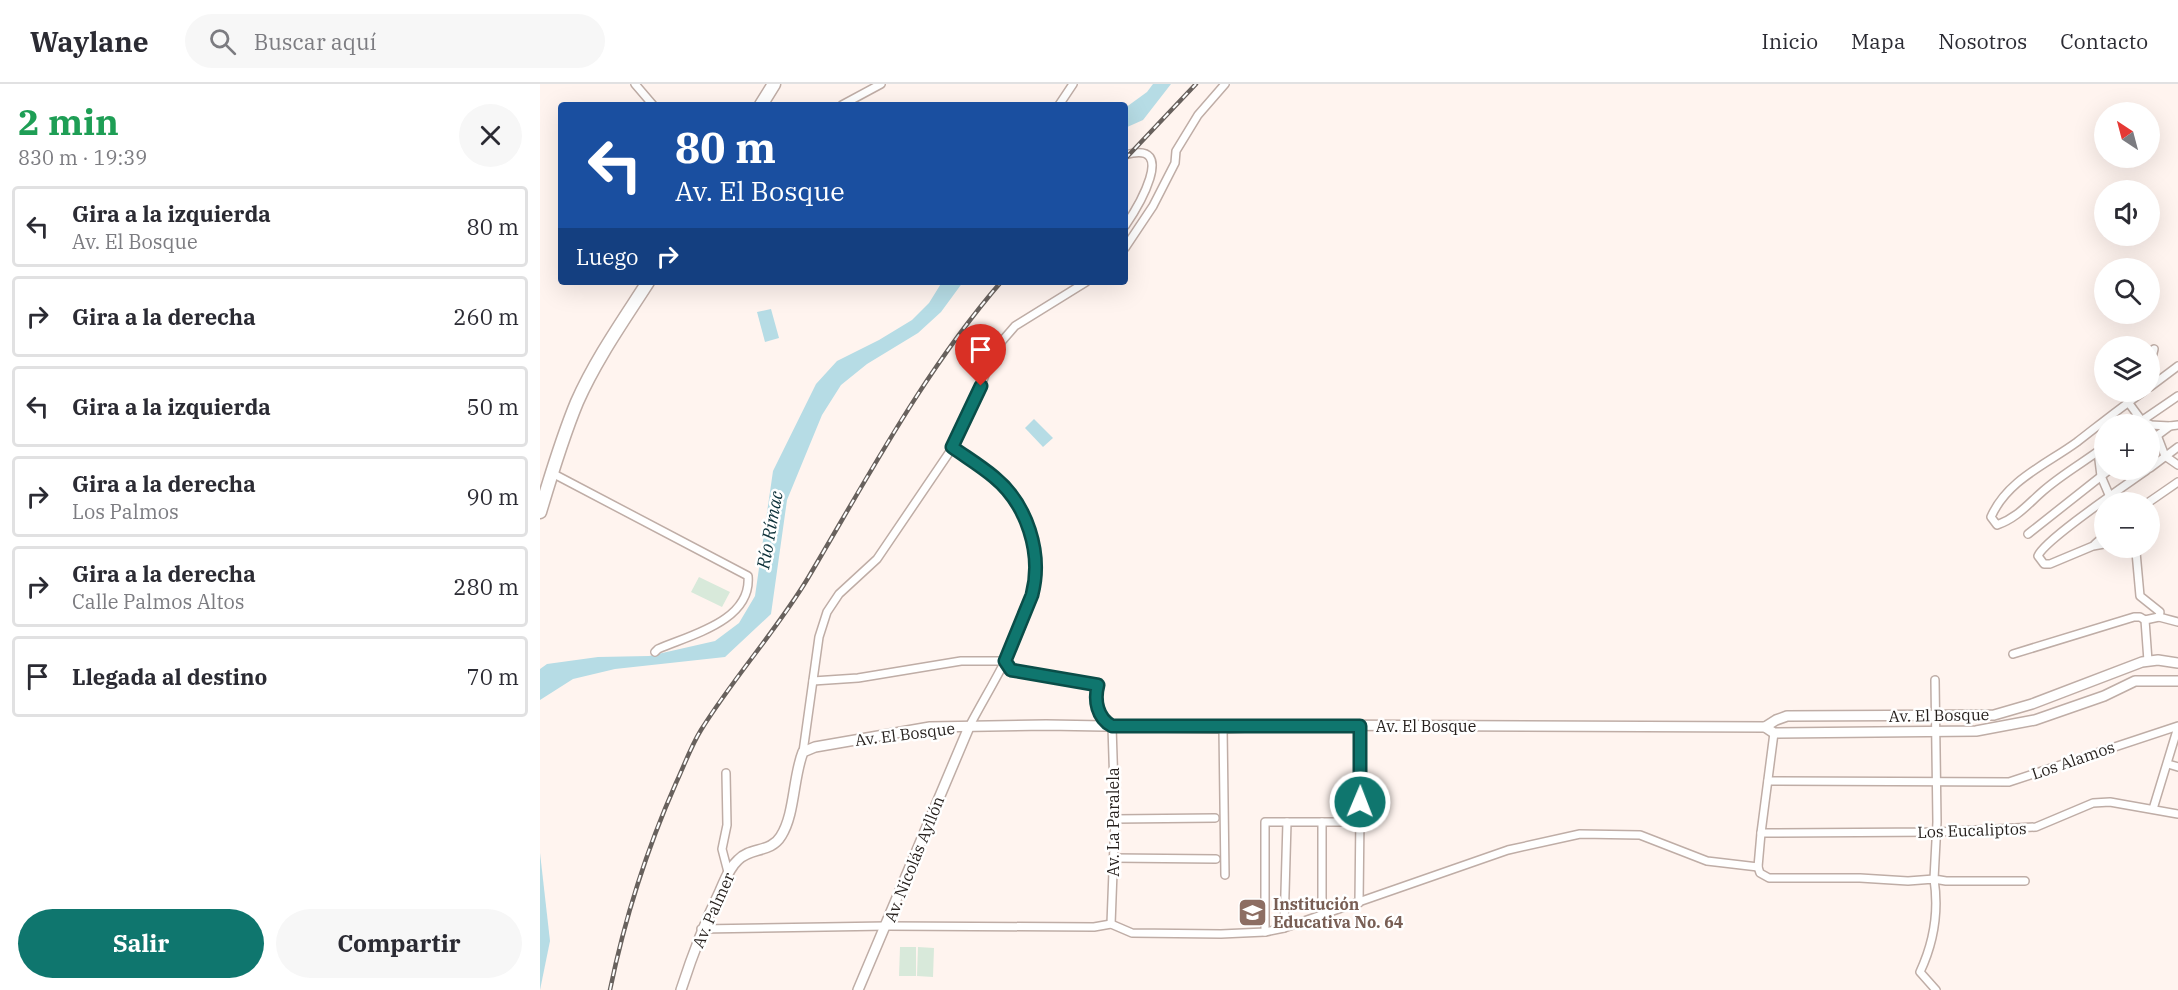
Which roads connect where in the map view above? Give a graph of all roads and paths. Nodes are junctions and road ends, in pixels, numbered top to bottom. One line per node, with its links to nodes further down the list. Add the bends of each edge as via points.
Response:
1 (635, 84): 6 (street)
2 (774, 84): 7 (highway)
3 (882, 84): 8 (street)
4 (1073, 84): 9 (street)
5 (1225, 84): 12 (street, via 1198,114 1176,151 1175,163 1153,206)
6 (650, 102)
7 (763, 102)
8 (848, 102)
9 (1061, 102)
10 (1128, 155): 11 (street, via 1148,157 1153,166 1139,205)
11 (1128, 222)
12 (1128, 244)
13 (646, 285): 32 (highway, via 599,359 578,401)
14 (1081, 285): 26 (street, via 1015,326 1002,341)
15 (2178, 366): 16 (street)
16 (2160, 380)
17 (2178, 396): 21 (street)
18 (2128, 402): 19 (street); 20 (street)
19 (2112, 414)
20 (2137, 414)
21 (2156, 414)
22 (2174, 425): 24 (street)
23 (2094, 428): 28 (street, via 2023,479 1995,507 1993,522 1997,525 2023,512 2043,491)
24 (2160, 433)
25 (2160, 443): 29 (street)
26 (952, 447): 48 (street, via 994,477 1014,499 1035,552 1032,595); 52 (street, via 877,559 839,594 827,612)
27 (2178, 447): 29 (street)
28 (2094, 455)
29 (2165, 456): 30 (street); 31 (street)
30 (2160, 460)
31 (2178, 465)
32 (552, 473): 39 (highway); 46 (street, via 748,576 740,604 732,614)
33 (2096, 480): 40 (street)
34 (2133, 480): 36 (street)
35 (2178, 482): 37 (street)
36 (2117, 492)
37 (2160, 494)
38 (2094, 509): 41 (street, via 2040,550 2038,556 2044,564 2050,564)
39 (540, 512)
40 (2028, 534)
41 (2093, 546)
42 (2137, 558): 43 (street, via 2140,596 2157,608)
43 (2159, 617): 44 (street); 45 (street)
44 (2145, 620): 47 (street, via 2134,617); 49 (street)
45 (2178, 622)
46 (655, 652)
47 (2013, 654)
48 (1005, 661): 52 (street, via 961,661 858,678); 55 (street, via 1015,672 1098,685 1095,697 1099,712); 57 (street)
49 (2148, 661): 50 (street, Av. El Bosque); 54 (street, Av. El Bosque, via 1994,715)
50 (2178, 663)
51 (1935, 680): 54 (street)
52 (813, 681): 63 (street)
53 (2178, 681): 62 (street, Av. El Bosque, via 2135,681 2104,696 2003,728)
54 (1936, 716): 58 (street, Av. El Bosque, via 1787,716); 62 (street)
55 (1110, 725): 57 (street, Av. El Bosque); 60 (street, Av. El Bosque); 72 (street, Av. La Paralela)
56 (1360, 726): 58 (street, Av. El Bosque); 60 (street, Av. El Bosque); 75 (street)
57 (969, 727): 63 (street, Av. El Bosque, via 930,727); 88 (street, Av. Nicolás Ayllón)
58 (1765, 727): 61 (street)
59 (2178, 727): 64 (street); 68 (street, Los Alamos, via 2009,782)
60 (1223, 728): 82 (street)
61 (1774, 733): 62 (street, Av. El Bosque); 67 (street)
62 (1936, 733): 68 (street)
63 (803, 752): 81 (street, Av. Palmer, via 781,837 767,848 743,855)
64 (2168, 764): 65 (street); 69 (street)
65 (2178, 767)
66 (726, 773): 81 (street, via 727,825 722,849)
67 (1768, 781): 68 (street, Los Alamos); 77 (street)
68 (1936, 782): 76 (street)
69 (2153, 809): 70 (street, Los Eucaliptos); 76 (street, Los Eucaliptos, via 2093,803 2036,827)
70 (2178, 813)
71 (1215, 818): 72 (street)
72 (1115, 819): 78 (street, Av. La Paralela)
73 (1287, 822): 74 (street); 89 (street); 91 (street, via 1265,822)
74 (1322, 822): 75 (street); 86 (street)
75 (1360, 822): 85 (street)
76 (1937, 832): 77 (street, Los Eucaliptos); 83 (street)
77 (1761, 833): 80 (street)
78 (1113, 858): 79 (street); 87 (street, Av. La Paralela)
79 (1216, 859)
80 (1758, 867): 83 (street, via 1768,878); 85 (street, via 1707,861 1640,835 1580,834 1508,850)
81 (728, 872): 90 (street, Av. Palmer)
82 (1225, 874)
83 (1934, 879): 84 (street); 94 (street, via 1938,904 1929,954 1920,972)
84 (2025, 881)
85 (1359, 903): 86 (street)
86 (1322, 915): 89 (street)
87 (1111, 924): 88 (street); 91 (street, via 1132,933)
88 (887, 926): 90 (street); 93 (street, Av. Nicolás Ayllón)
89 (1284, 928): 91 (street)
90 (701, 929): 92 (street, Av. Palmer)
91 (1265, 932)
92 (681, 990)
93 (858, 990)
94 (1936, 990)

